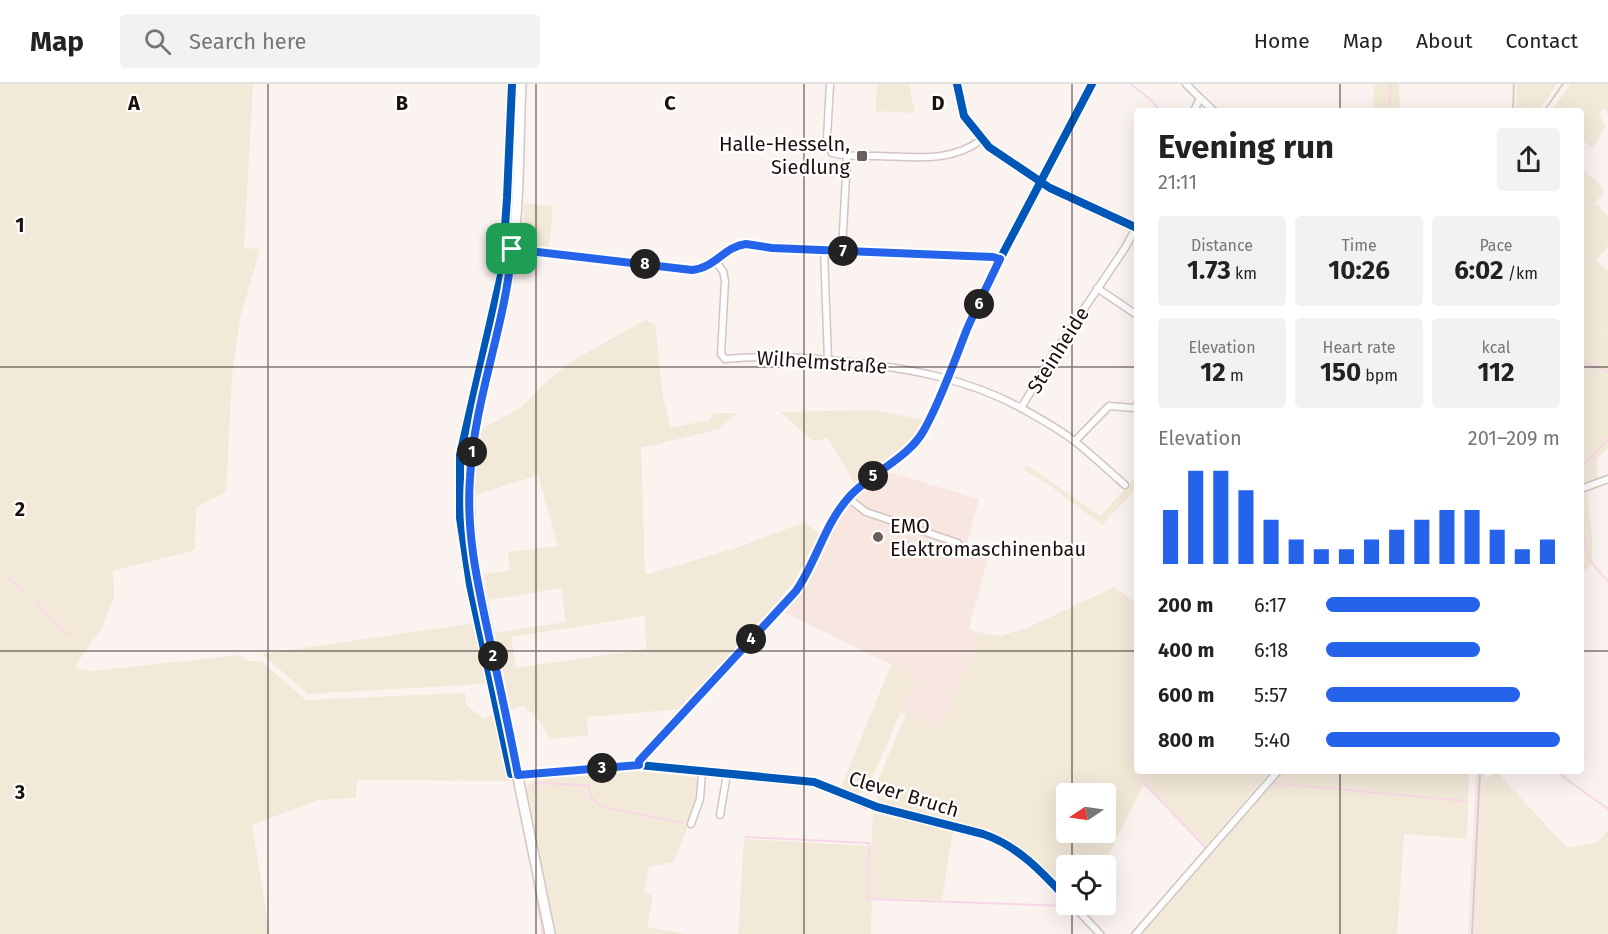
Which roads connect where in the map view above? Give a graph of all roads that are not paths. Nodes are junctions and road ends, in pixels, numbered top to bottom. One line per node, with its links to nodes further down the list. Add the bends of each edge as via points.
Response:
1 (520, 84): 14 (main road)
2 (830, 84): 10 (street, via 827,138 832,153)
3 (957, 84): 9 (street, via 964,116)
4 (1092, 84): 11 (street)
5 (1186, 84): 6 (street)
6 (1200, 98): 7 (street); 8 (street)
7 (1195, 108)
8 (1211, 108)
9 (982, 139): 10 (street, via 938,156); 11 (street)
10 (847, 156): 16 (street)
11 (1040, 181): 12 (street); 17 (street)
12 (1134, 226)
13 (1134, 232): 19 (street, Steinheide)
14 (512, 249): 18 (street, via 692,270); 35 (main road, via 502,313 477,416 470,478 471,546)
15 (824, 250): 16 (street); 18 (street, via 746,244 736,246); 21 (street)
16 (842, 251): 17 (street)
17 (1000, 259): 22 (street)
18 (716, 262): 21 (street, Wilhelmstraße, via 725,280 721,354 725,359 764,356)
19 (1097, 288): 20 (street); 23 (street, Steinheide)
20 (1134, 313)
21 (828, 360): 22 (street, Wilhelmstraße, via 899,367)
22 (947, 378): 23 (street, Steinheide); 29 (street, via 918,440)
23 (1021, 408): 25 (street)
24 (1134, 408): 25 (street, via 1109,406)
25 (1075, 441): 27 (street)
26 (1608, 479): 28 (street)
27 (1125, 485)
28 (1584, 488)
29 (848, 498): 30 (street, via 866,512); 31 (street, via 830,524 796,591)
30 (958, 543)
31 (639, 765): 32 (street, Clever Bruch); 35 (street, Clever Bruch)
32 (702, 772): 33 (street, Clever Bruch); 37 (street, via 700,799)
33 (727, 774): 36 (street); 38 (street, Clever Bruch, via 814,782 877,807 990,836 1024,858)
34 (1275, 774): 42 (street)
35 (518, 775): 40 (main road)
36 (720, 815)
37 (691, 824)
38 (1056, 888)
39 (1082, 915): 41 (street)
40 (550, 934)
41 (1100, 934)
42 (1136, 934)

